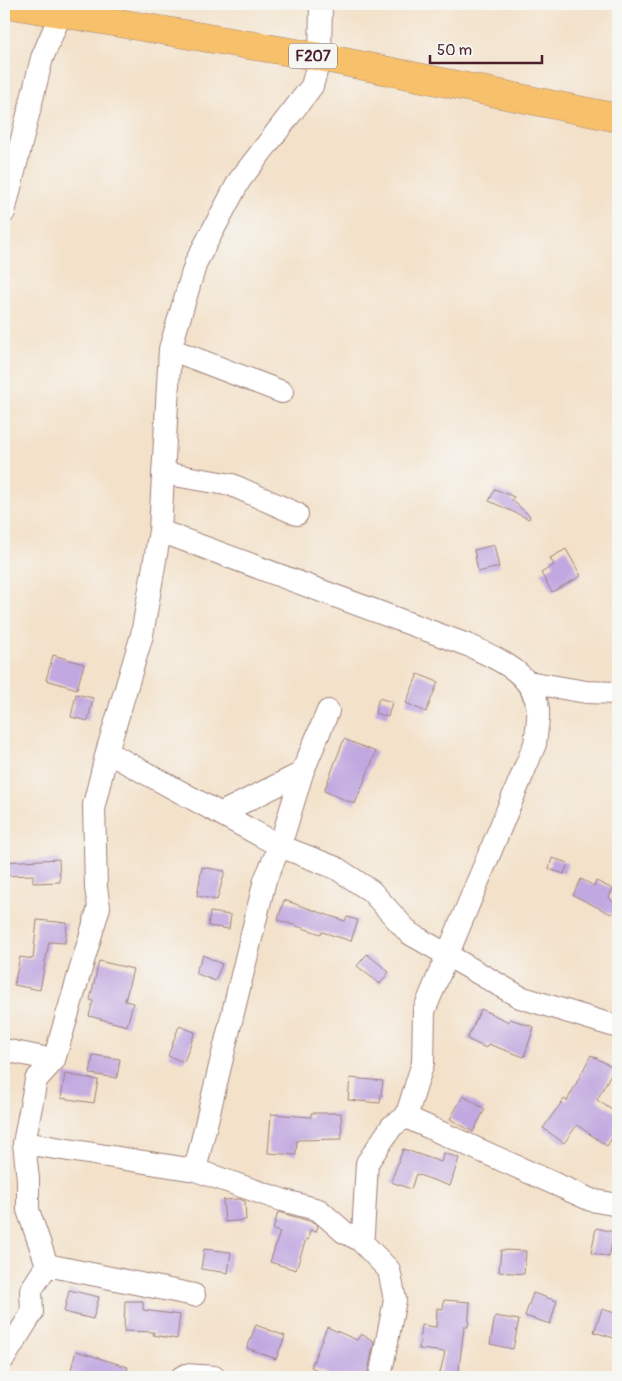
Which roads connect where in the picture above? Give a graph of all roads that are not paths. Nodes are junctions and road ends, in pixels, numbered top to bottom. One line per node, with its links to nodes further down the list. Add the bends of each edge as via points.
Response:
1 (11, 4): 3 (main road, F207)
2 (321, 4): 4 (street)
3 (61, 14): 4 (main road, F207); 6 (street, via 42,58)
4 (320, 57): 5 (main road, F207); 8 (street, via 312,86 239,181 196,262)
5 (618, 118)
6 (10, 160): 7 (street)
7 (4, 212)
8 (170, 349): 9 (street); 10 (street)
9 (282, 392)
10 (163, 473): 11 (street, via 232,485); 12 (street)
11 (297, 514)
12 (160, 531): 13 (street, via 470,646 505,662); 16 (street, via 142,636)
13 (528, 682): 14 (street, via 586,692); 20 (street, via 538,709 535,744)
14 (618, 693)
15 (328, 711): 17 (street)
16 (107, 752): 18 (street); 23 (street, via 94,805 99,907)
17 (302, 773): 18 (street); 19 (street)
18 (221, 813): 19 (street)
19 (280, 846): 20 (street, via 336,868 364,886 409,933); 26 (street, via 265,880)
20 (447, 954): 21 (street, via 520,997); 24 (street, via 424,1011 423,1063)
21 (618, 1027)
22 (4, 1050): 23 (street)
23 (54, 1060): 25 (street, via 36,1080)
24 (406, 1117): 27 (street, via 591,1200); 28 (street, via 392,1126 367,1163)
25 (24, 1143): 26 (street); 29 (street, via 28,1210)
26 (195, 1170): 28 (street, via 319,1210 344,1232)
27 (618, 1205)
28 (360, 1240): 34 (street, via 389,1270 395,1300)
29 (47, 1265): 30 (street); 31 (street, via 31,1290 32,1313)
30 (194, 1295)
31 (4, 1358)
32 (182, 1377): 33 (street)
33 (214, 1377)
34 (380, 1377)

